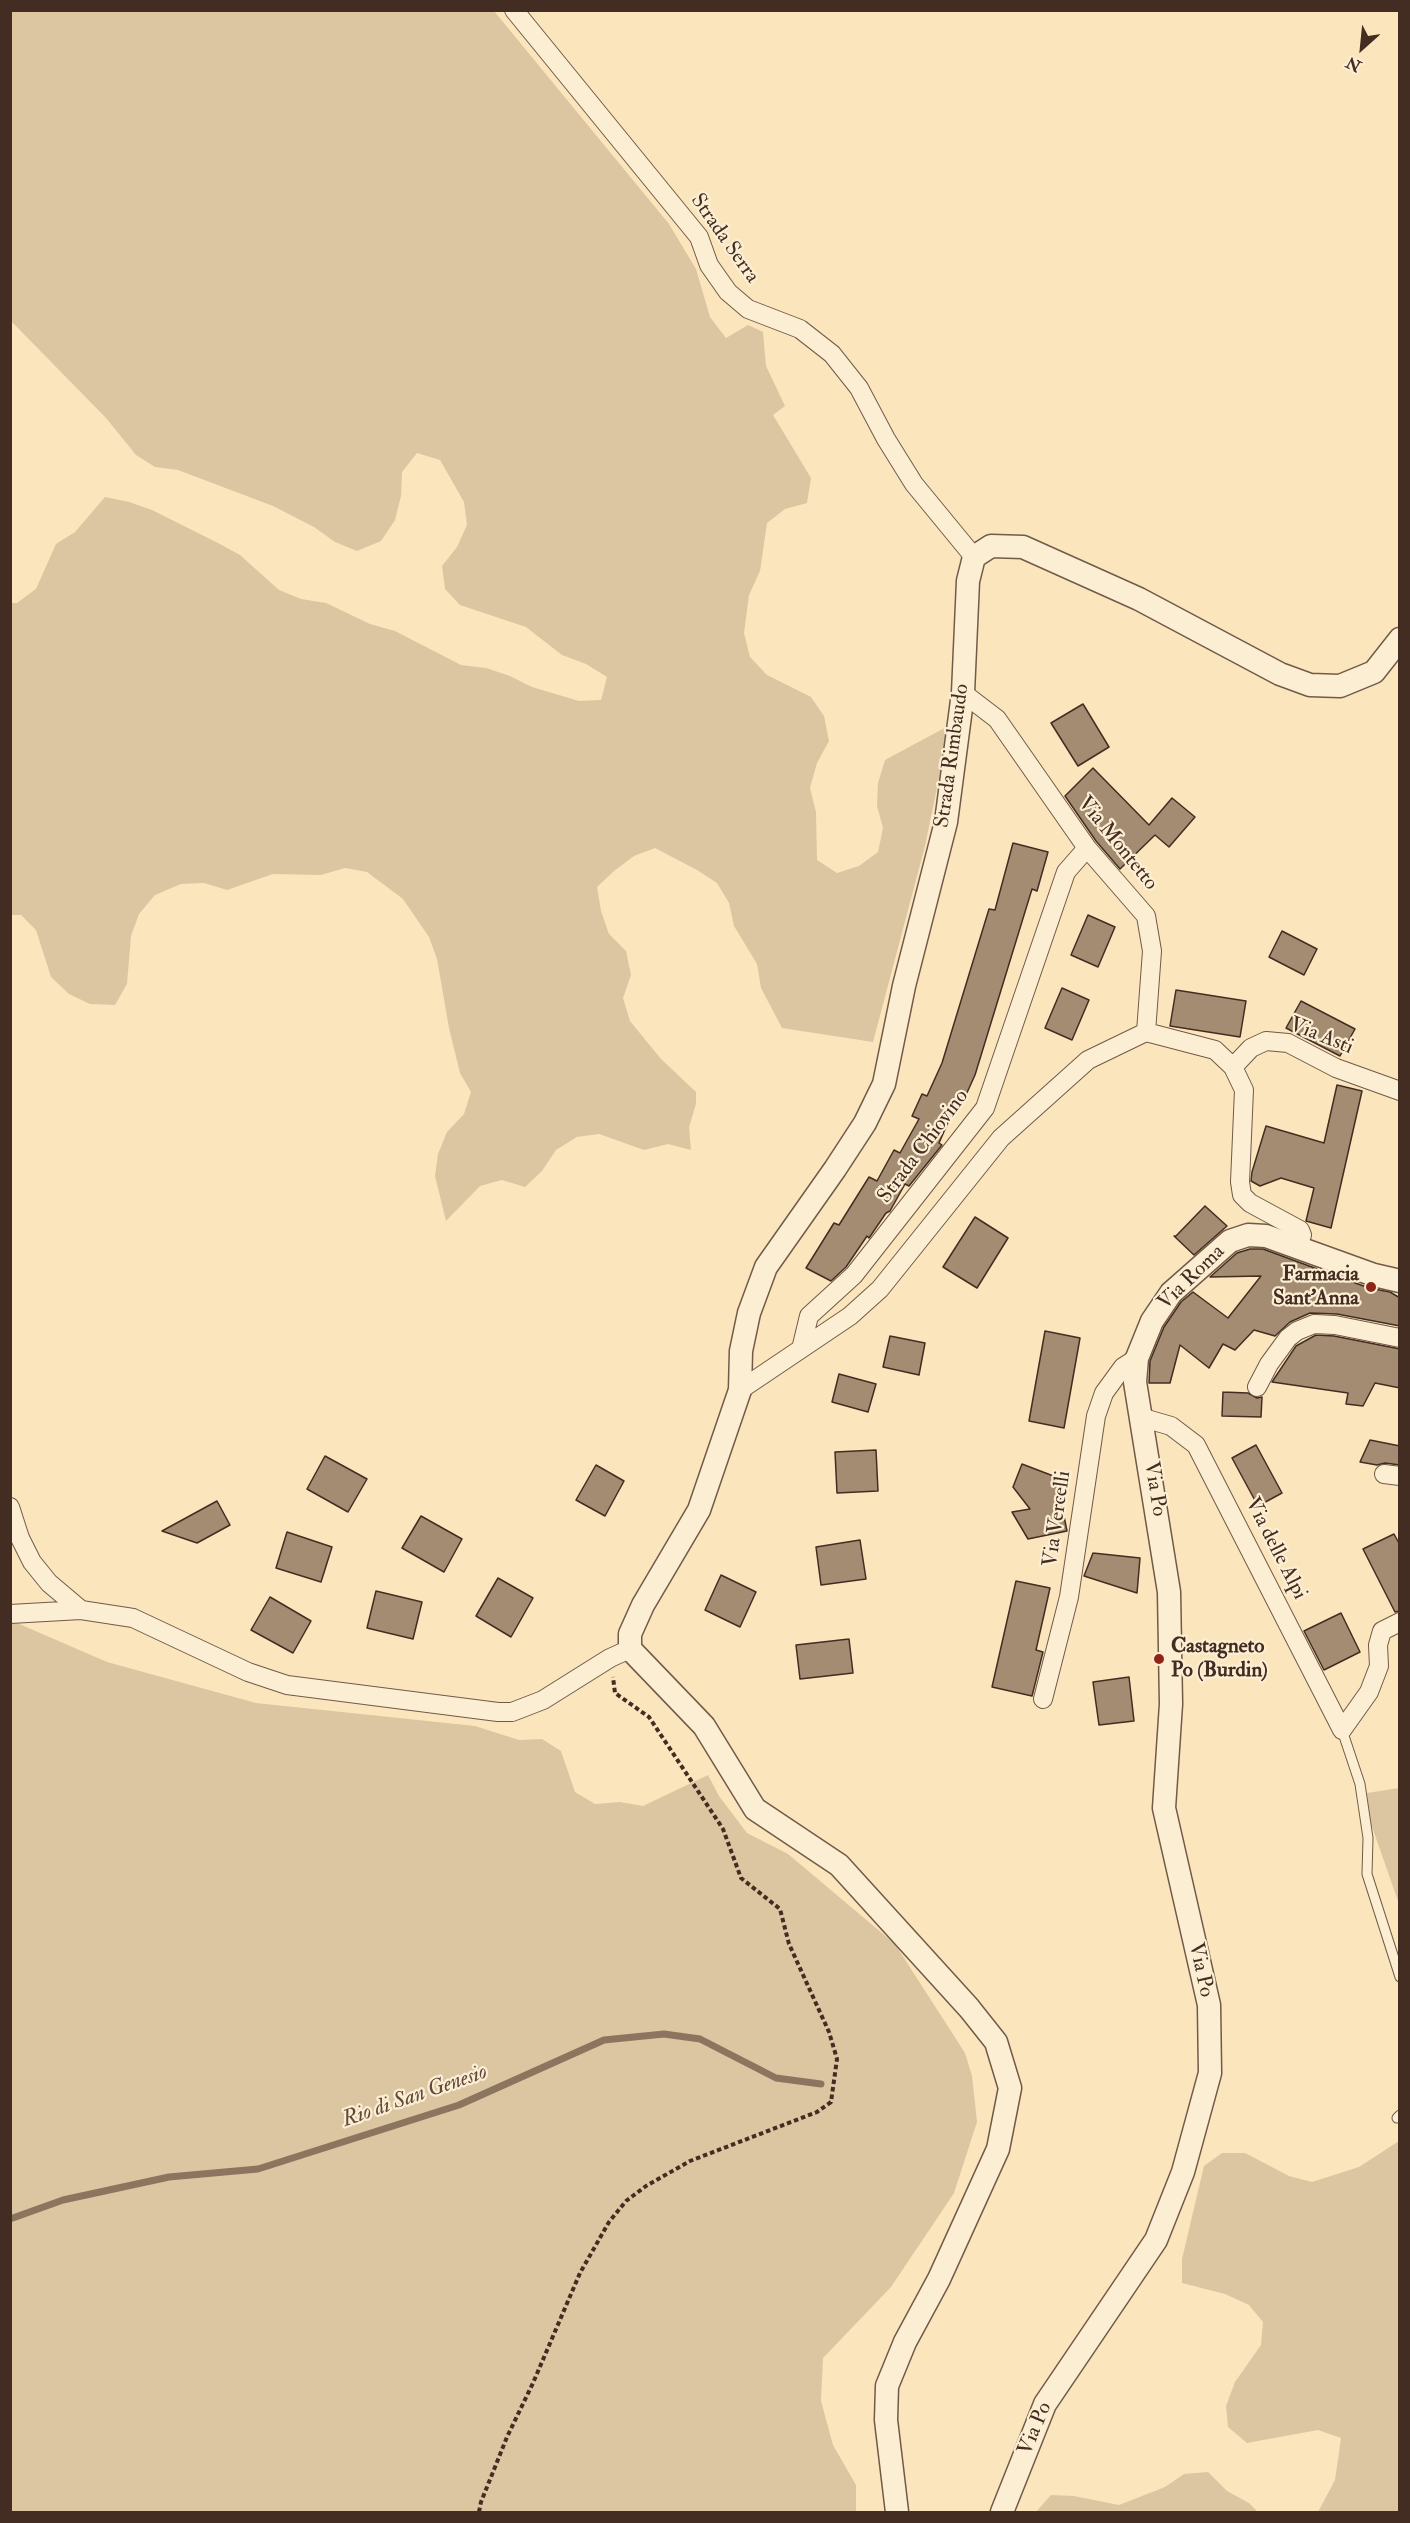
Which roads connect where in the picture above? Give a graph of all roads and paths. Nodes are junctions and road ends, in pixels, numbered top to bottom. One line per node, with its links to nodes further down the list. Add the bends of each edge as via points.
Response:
1 (514, 10): 2 (street, Strada Serra, via 699,237 709,264 728,292 748,309 801,329 832,354 859,388 914,484)
2 (974, 557): 3 (street, via 991,546 1023,547 1139,599 1280,674 1310,685 1340,686 1374,672); 4 (street, Strada Rimbaudo, via 968,581)
3 (1400, 639)
4 (963, 693): 5 (street, Via Montetto, via 997,719); 16 (street, Strada Rimbaudo, via 946,822 904,986 884,1084 836,1169 766,1267 749,1313 741,1351)
5 (1087, 848): 6 (street, Via Montetto, via 1146,916 1152,951); 12 (street, Strada Chiovino, via 1066,872 985,1108 854,1275 809,1316)
6 (1146, 1032): 7 (street, via 1215,1050); 12 (street, via 1088,1060 1001,1138 880,1289 850,1316)
7 (1233, 1066): 8 (street, Via Asti, via 1251,1048 1266,1041 1288,1043 1336,1068); 9 (street, via 1244,1090 1242,1195 1300,1230)
8 (1400, 1091)
9 (1297, 1246): 10 (street, Via Roma); 13 (street, Via Roma, via 1266,1236 1248,1235 1230,1241 1160,1306)
10 (1400, 1281)
11 (1400, 1338): 15 (street, via 1314,1324 1288,1338)
12 (801, 1349): 16 (street)
13 (1137, 1358): 14 (street, Via Roma); 23 (street, Via Vercelli, via 1123,1367 1104,1393 1096,1416 1069,1597)
14 (1135, 1382): 17 (street, Via Po)
15 (1257, 1387)
16 (740, 1390): 22 (street, Strada Rimbaudo, via 699,1510 643,1605)
17 (1140, 1417): 24 (street, Via delle Alpi, via 1170,1426 1196,1445); 28 (street, Via Po, via 1169,1592 1171,1704 1164,1808 1209,2006 1210,2073 1183,2172 1156,2240 1045,2404)
18 (10, 1507): 19 (street, via 32,1562 49,1583)
19 (81, 1610): 20 (street); 22 (street, via 133,1618 248,1672 287,1685 498,1712 512,1712 543,1700)
20 (10, 1614)
21 (1400, 1622): 24 (street, via 1382,1631 1376,1675)
22 (620, 1653): 26 (path, via 615,1693 649,1717 723,1829 741,1878 780,1909 789,1944 830,2032 837,2060 831,2102 818,2112 690,2161 626,2201 609,2222 580,2273 507,2437); 27 (street, via 704,1726 755,1809 839,1866 996,2042 1010,2088 998,2150 887,2386 886,2420)
23 (1043, 1699)
24 (1342, 1730): 25 (lane, Via delle Alpi, via 1360,1784 1368,1838 1366,1874)
25 (1400, 1977)
26 (479, 2512)
27 (897, 2512)
28 (1002, 2512)

